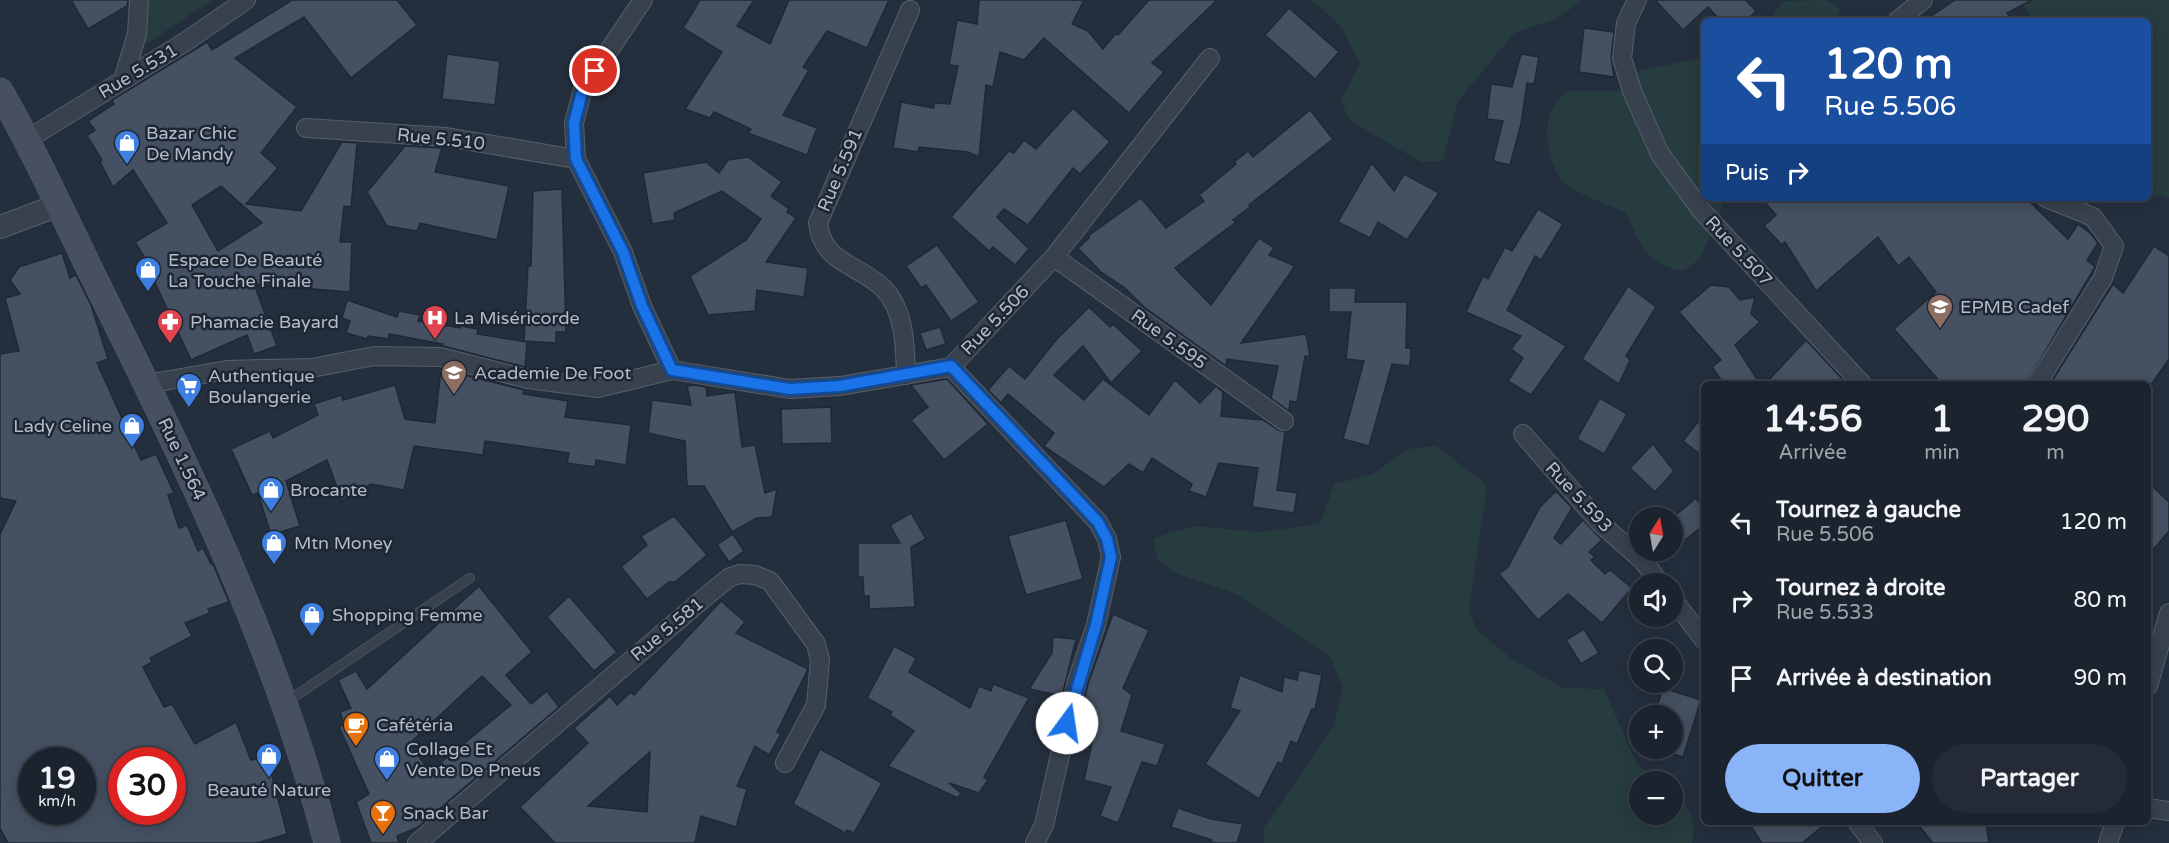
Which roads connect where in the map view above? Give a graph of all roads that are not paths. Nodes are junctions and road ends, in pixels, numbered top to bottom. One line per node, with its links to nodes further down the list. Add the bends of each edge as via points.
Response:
1 (139, 0): 9 (street, via 137,34)
2 (246, 0): 9 (street, Rue 5.531)
3 (643, 0): 13 (street, via 583,89 574,123)
4 (1637, 0): 21 (street, Rue 5.507, via 1626,23 1622,57 1632,91 1660,154 1701,210)
5 (1923, 0): 7 (street)
6 (910, 10): 20 (street, Rue 5.591, via 818,223 822,244 883,289 892,303 902,323)
7 (1901, 18)
8 (1210, 58): 17 (street, Rue 5.506)
9 (123, 80): 12 (street, Rue 5.531)
10 (0, 91): 12 (main road, Rue 1.564)
11 (306, 128): 13 (street, Rue 5.510, via 446,137)
12 (28, 140): 15 (main road, Rue 1.564)
13 (576, 159): 19 (street, via 623,252 642,306)
14 (2053, 201): 22 (street, via 2092,217 2114,246 2103,279)
15 (59, 205): 16 (street); 23 (main road, Rue 1.564)
16 (0, 227)
17 (1054, 257): 18 (street, Rue 5.506); 24 (street, Rue 5.595)
18 (951, 366): 20 (street, Rue 5.506); 40 (street, via 1098,522 1111,557 1044,825)
19 (672, 370): 20 (street, Rue 5.506, via 790,389 840,386); 23 (street, Rue 5.506, via 598,388 528,380 440,357 374,356 312,368 227,369)
20 (906, 375)
21 (1859, 381)
22 (2039, 381)
23 (147, 384): 32 (main road, Rue 1.564, via 237,580)
24 (1284, 421)
25 (1523, 434): 26 (street, Rue 5.593, via 1600,523)
26 (1652, 573)
27 (470, 578): 32 (lane)
28 (1683, 612): 30 (street)
29 (2169, 613): 31 (street)
30 (1701, 636)
31 (2151, 676)
32 (285, 703): 38 (main road, Rue 1.564)
33 (785, 763): 39 (street, Rue 5.581, via 816,705 820,660 816,644 770,581 740,574 710,593)
34 (2151, 808): 35 (street)
35 (2169, 811)
36 (1859, 825): 41 (street)
37 (2114, 825): 42 (street)
38 (327, 843)
39 (417, 843)
40 (1035, 843)
41 (1873, 843)
42 (2108, 843)

